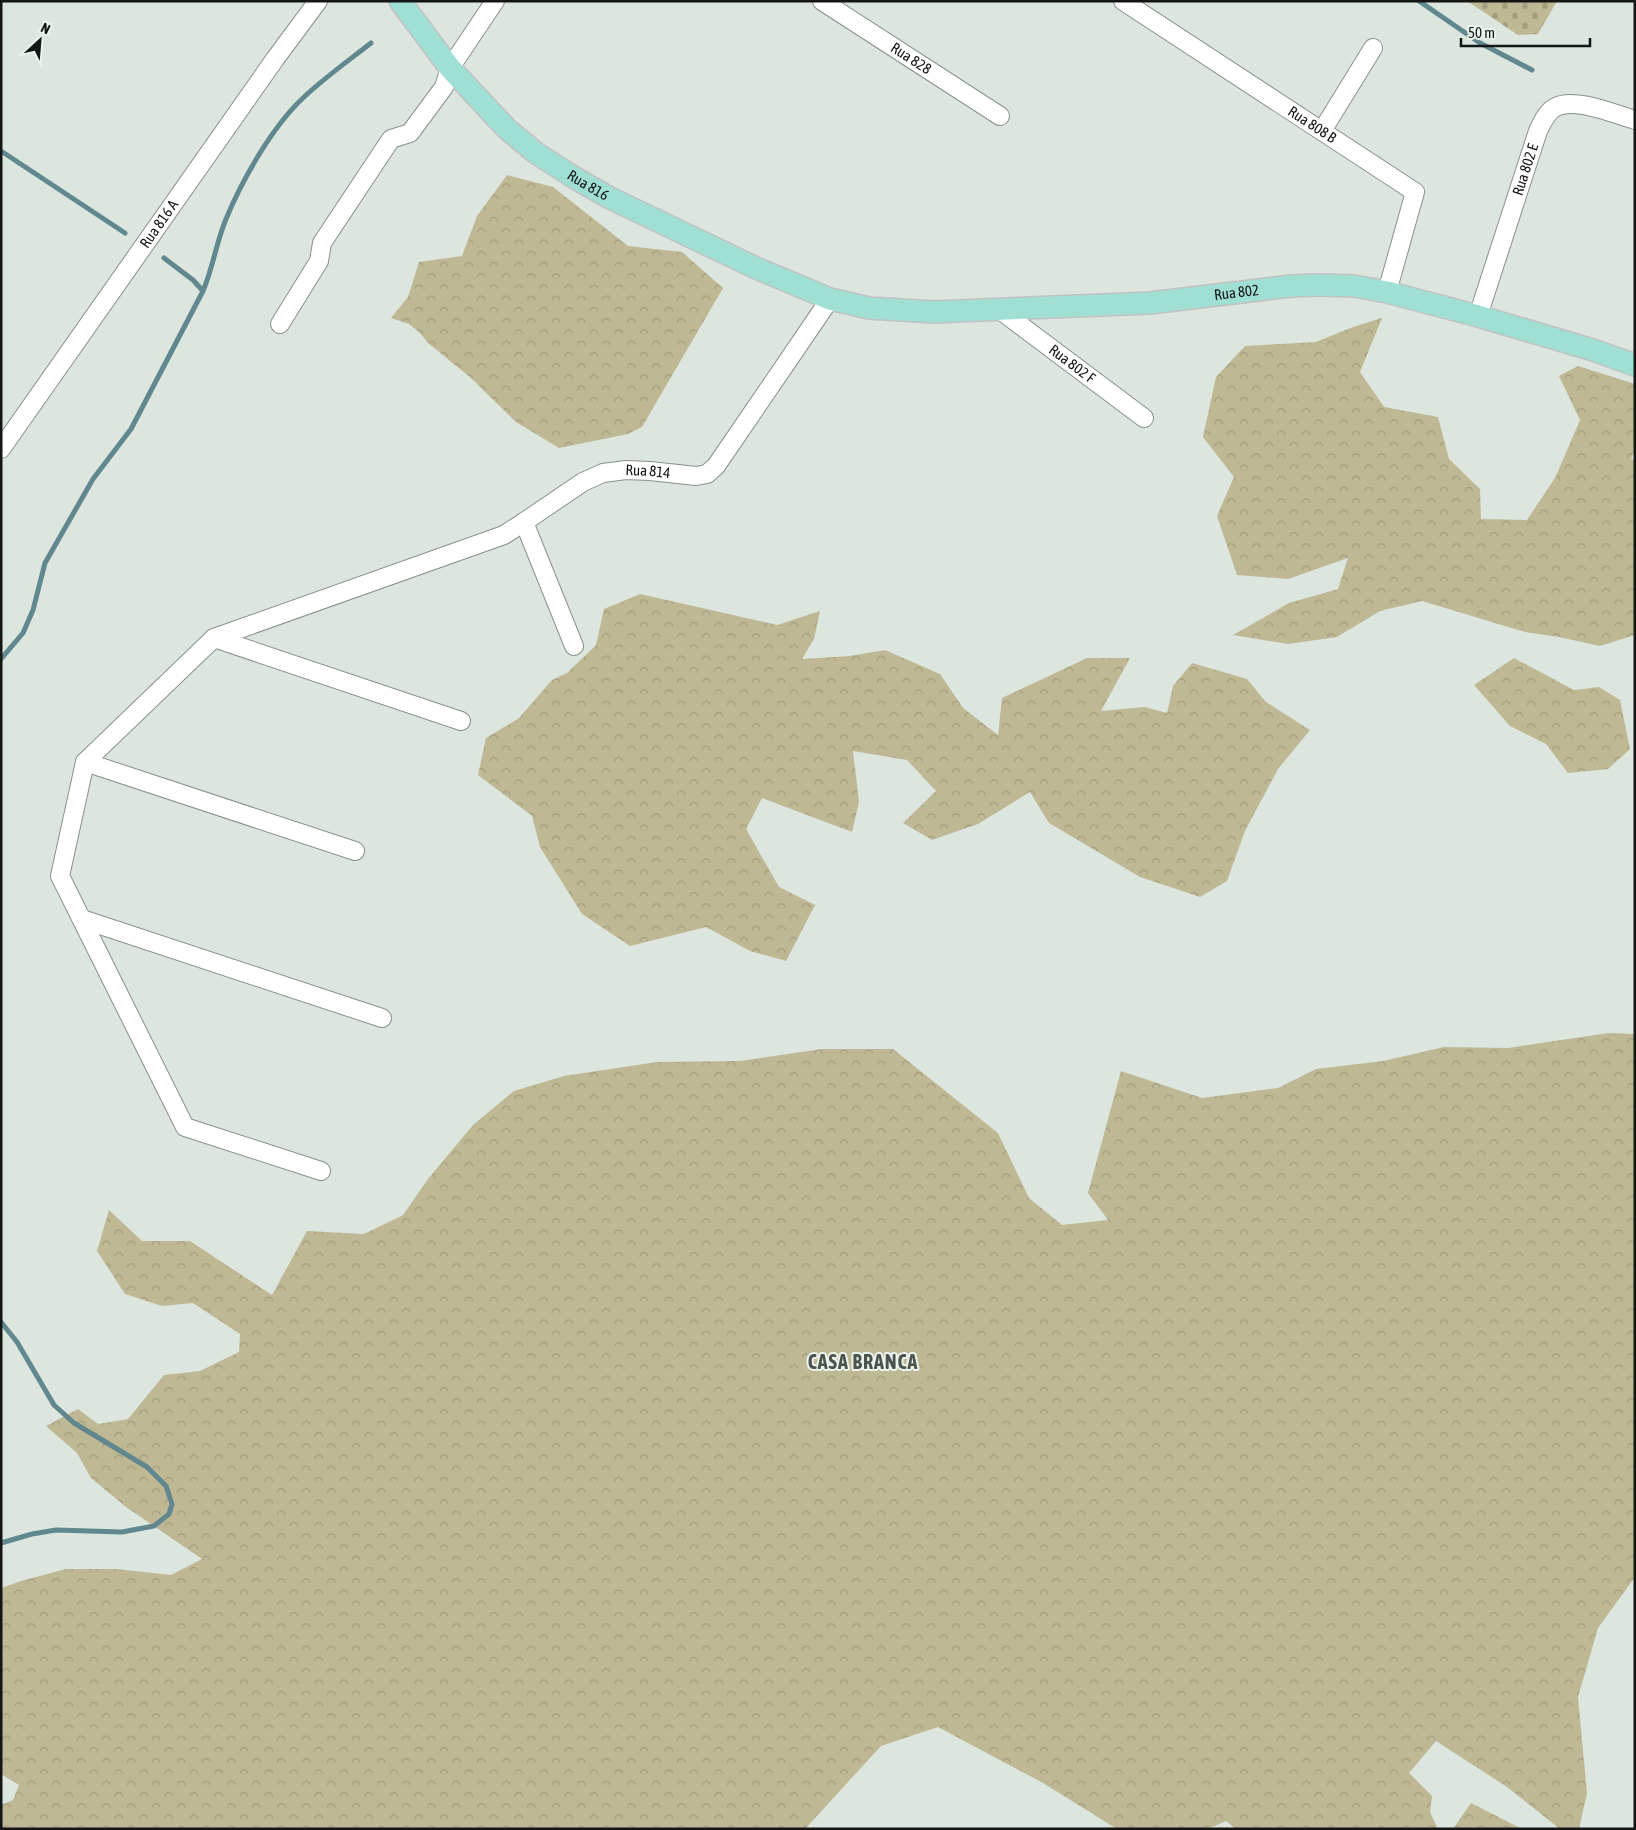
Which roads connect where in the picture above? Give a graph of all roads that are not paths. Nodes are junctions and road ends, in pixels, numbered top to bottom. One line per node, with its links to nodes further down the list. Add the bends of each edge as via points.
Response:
1 (318, 1): 18 (street, Rua 816 A)
2 (400, 1): 7 (main road, Rua 816)
3 (495, 1): 7 (street)
4 (822, 1): 8 (street, Rua 828)
5 (1123, 1): 10 (street, Rua 808 B)
6 (1374, 48): 10 (street)
7 (450, 68): 12 (main road, Rua 816, via 507,129 553,165 671,228); 15 (street, via 444,87 410,133 391,139 327,235 319,261)
8 (1000, 116)
9 (1635, 120): 14 (street, Rua 802 E, via 1576,104 1563,104 1552,109 1538,131)
10 (1322, 131): 11 (street, Rua 808 B, via 1415,192)
11 (1387, 292): 13 (main road, Rua 802, via 1317,284 1150,302); 14 (main road, Rua 802)
12 (830, 299): 13 (main road, Rua 802, via 899,311); 19 (street, Rua 814, via 716,466 707,474 696,476 626,470 603,473 582,482)
13 (1000, 310): 17 (street, Rua 802 F)
14 (1478, 316): 16 (main road, Rua 802)
15 (280, 324)
16 (1634, 362)
17 (1144, 418)
18 (1, 449)
19 (524, 522): 20 (street, via 504,536); 21 (street)
20 (214, 638): 22 (street); 23 (street)
21 (574, 646)
22 (461, 721)
23 (85, 762): 24 (street); 25 (street, via 60,876)
24 (355, 851)
25 (82, 919): 26 (street); 27 (street, via 185,1127)
26 (382, 1018)
27 (321, 1171)

